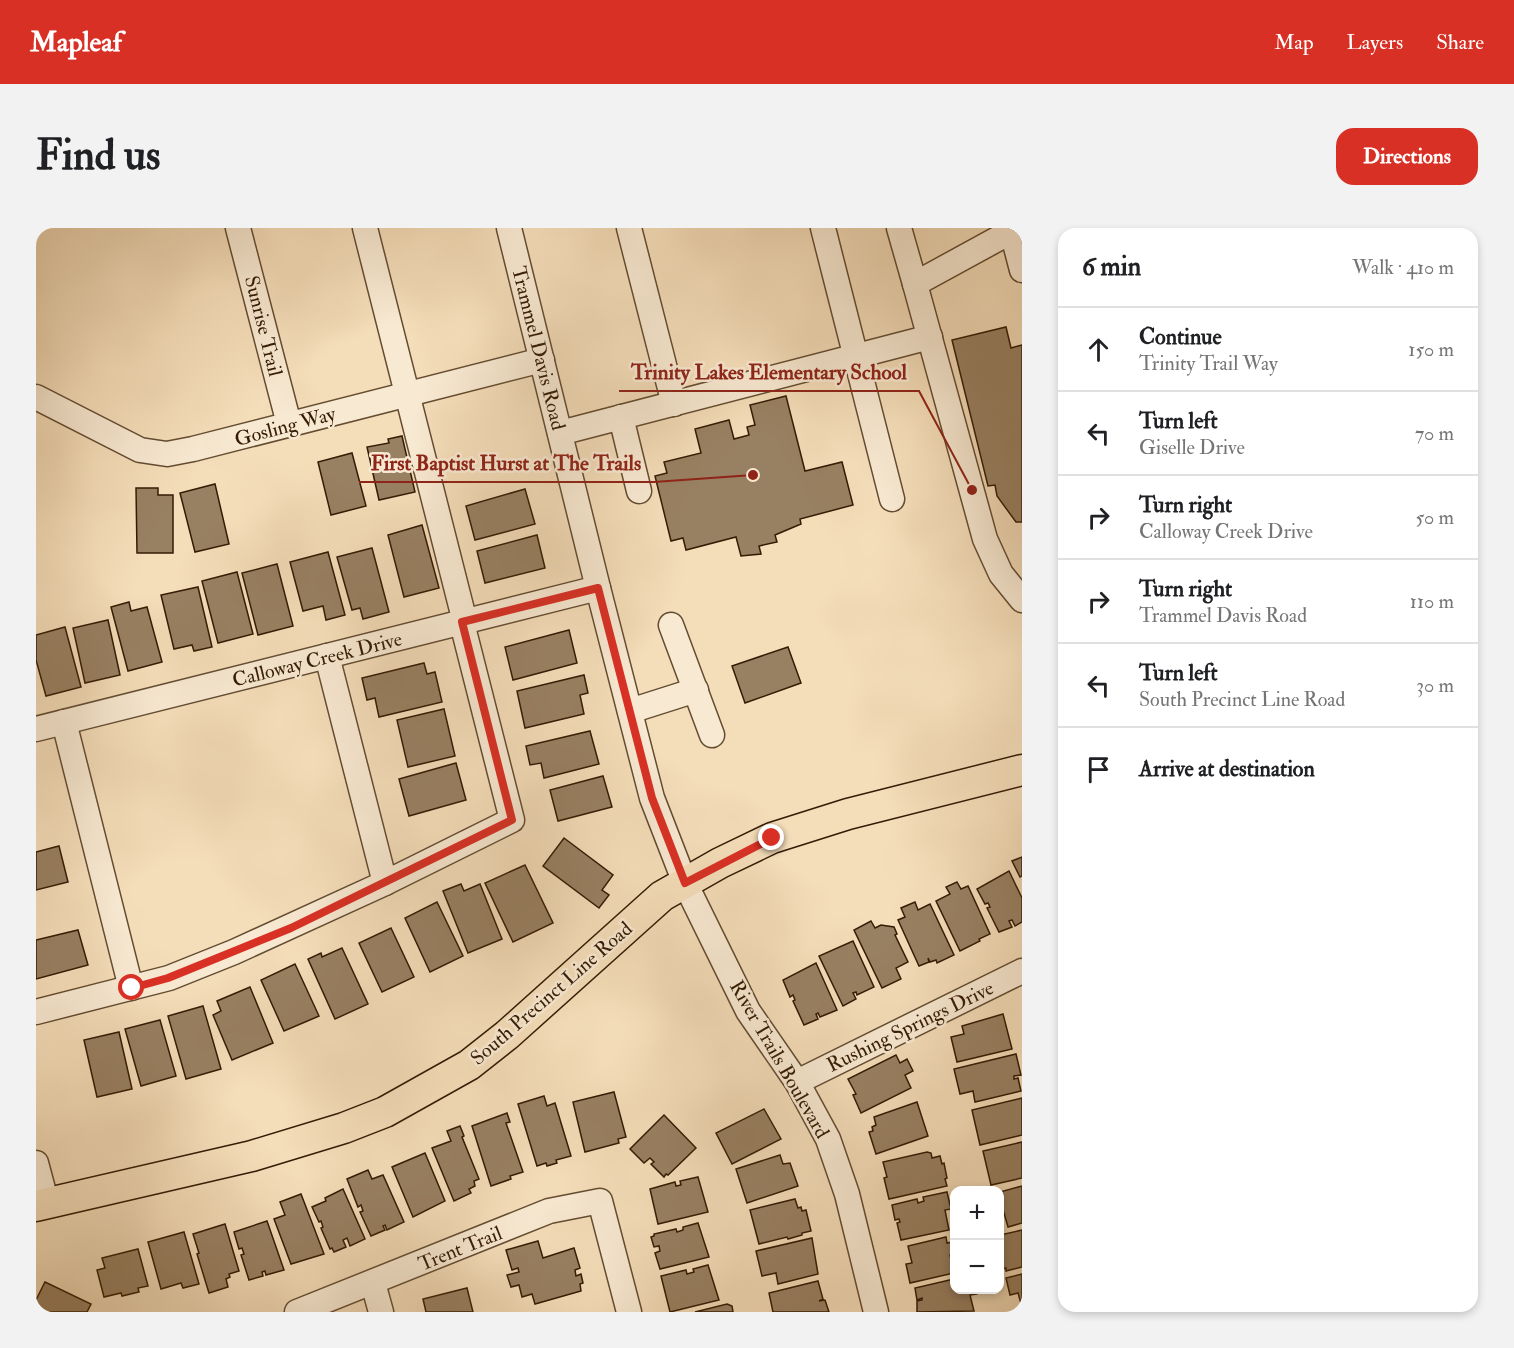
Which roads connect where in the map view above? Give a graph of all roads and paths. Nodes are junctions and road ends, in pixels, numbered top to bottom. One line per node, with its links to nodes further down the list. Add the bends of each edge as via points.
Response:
1 (238, 228): 17 (street, Sunrise Trail)
2 (365, 228): 13 (street)
3 (509, 228): 12 (street, Trammel Davis Road)
4 (629, 228): 15 (street)
5 (823, 228): 11 (street)
6 (899, 228): 9 (street)
7 (1012, 230): 8 (street); 9 (street)
8 (1022, 270)
9 (915, 284): 10 (street)
10 (930, 338): 11 (street); 22 (street, via 985,539 1001,574)
11 (856, 357): 15 (street); 20 (street)
12 (542, 360): 13 (street, Gosling Way); 18 (street, Trammel Davis Road)
13 (407, 394): 17 (street, Gosling Way); 23 (street)
14 (36, 397): 17 (street, Gosling Way, via 140,450 167,454)
15 (674, 404): 16 (street)
16 (621, 417): 18 (street); 19 (street)
17 (289, 424)
18 (560, 433): 21 (street, Trammel Davis Road)
19 (639, 491)
20 (892, 499)
21 (598, 588): 23 (street, Calloway Creek Drive); 27 (street, Trammel Davis Road)
22 (1022, 600)
23 (463, 622): 25 (street, Calloway Creek Drive); 33 (street, via 512,820)
24 (671, 625): 26 (street)
25 (327, 657): 28 (street, Calloway Creek Drive); 33 (street)
26 (696, 690): 27 (street); 30 (street)
27 (630, 711): 32 (street, Trammel Davis Road, via 652,798)
28 (64, 722): 29 (street, Calloway Creek Drive); 35 (street)
29 (36, 729)
30 (712, 735)
31 (1022, 770): 32 (main road, South Precinct Line Road, via 848,814 772,838)
32 (685, 883): 37 (street, River Trails Boulevard, via 748,1011); 39 (main road, South Precinct Line Road, via 662,896 469,1065 385,1112 252,1156)
33 (385, 884): 35 (street, via 234,952)
34 (1022, 971): 37 (street, Rushing Springs Drive)
35 (132, 988): 36 (street)
36 (36, 1012)
37 (797, 1082): 44 (street, River Trails Boulevard, via 828,1138 847,1194)
38 (36, 1162): 39 (street)
39 (41, 1205)
40 (374, 1283): 41 (street, Trent Trail); 42 (street); 43 (street, Trent Trail, via 549,1211 600,1201)
41 (297, 1312)
42 (381, 1312)
43 (629, 1312)
44 (876, 1312)

